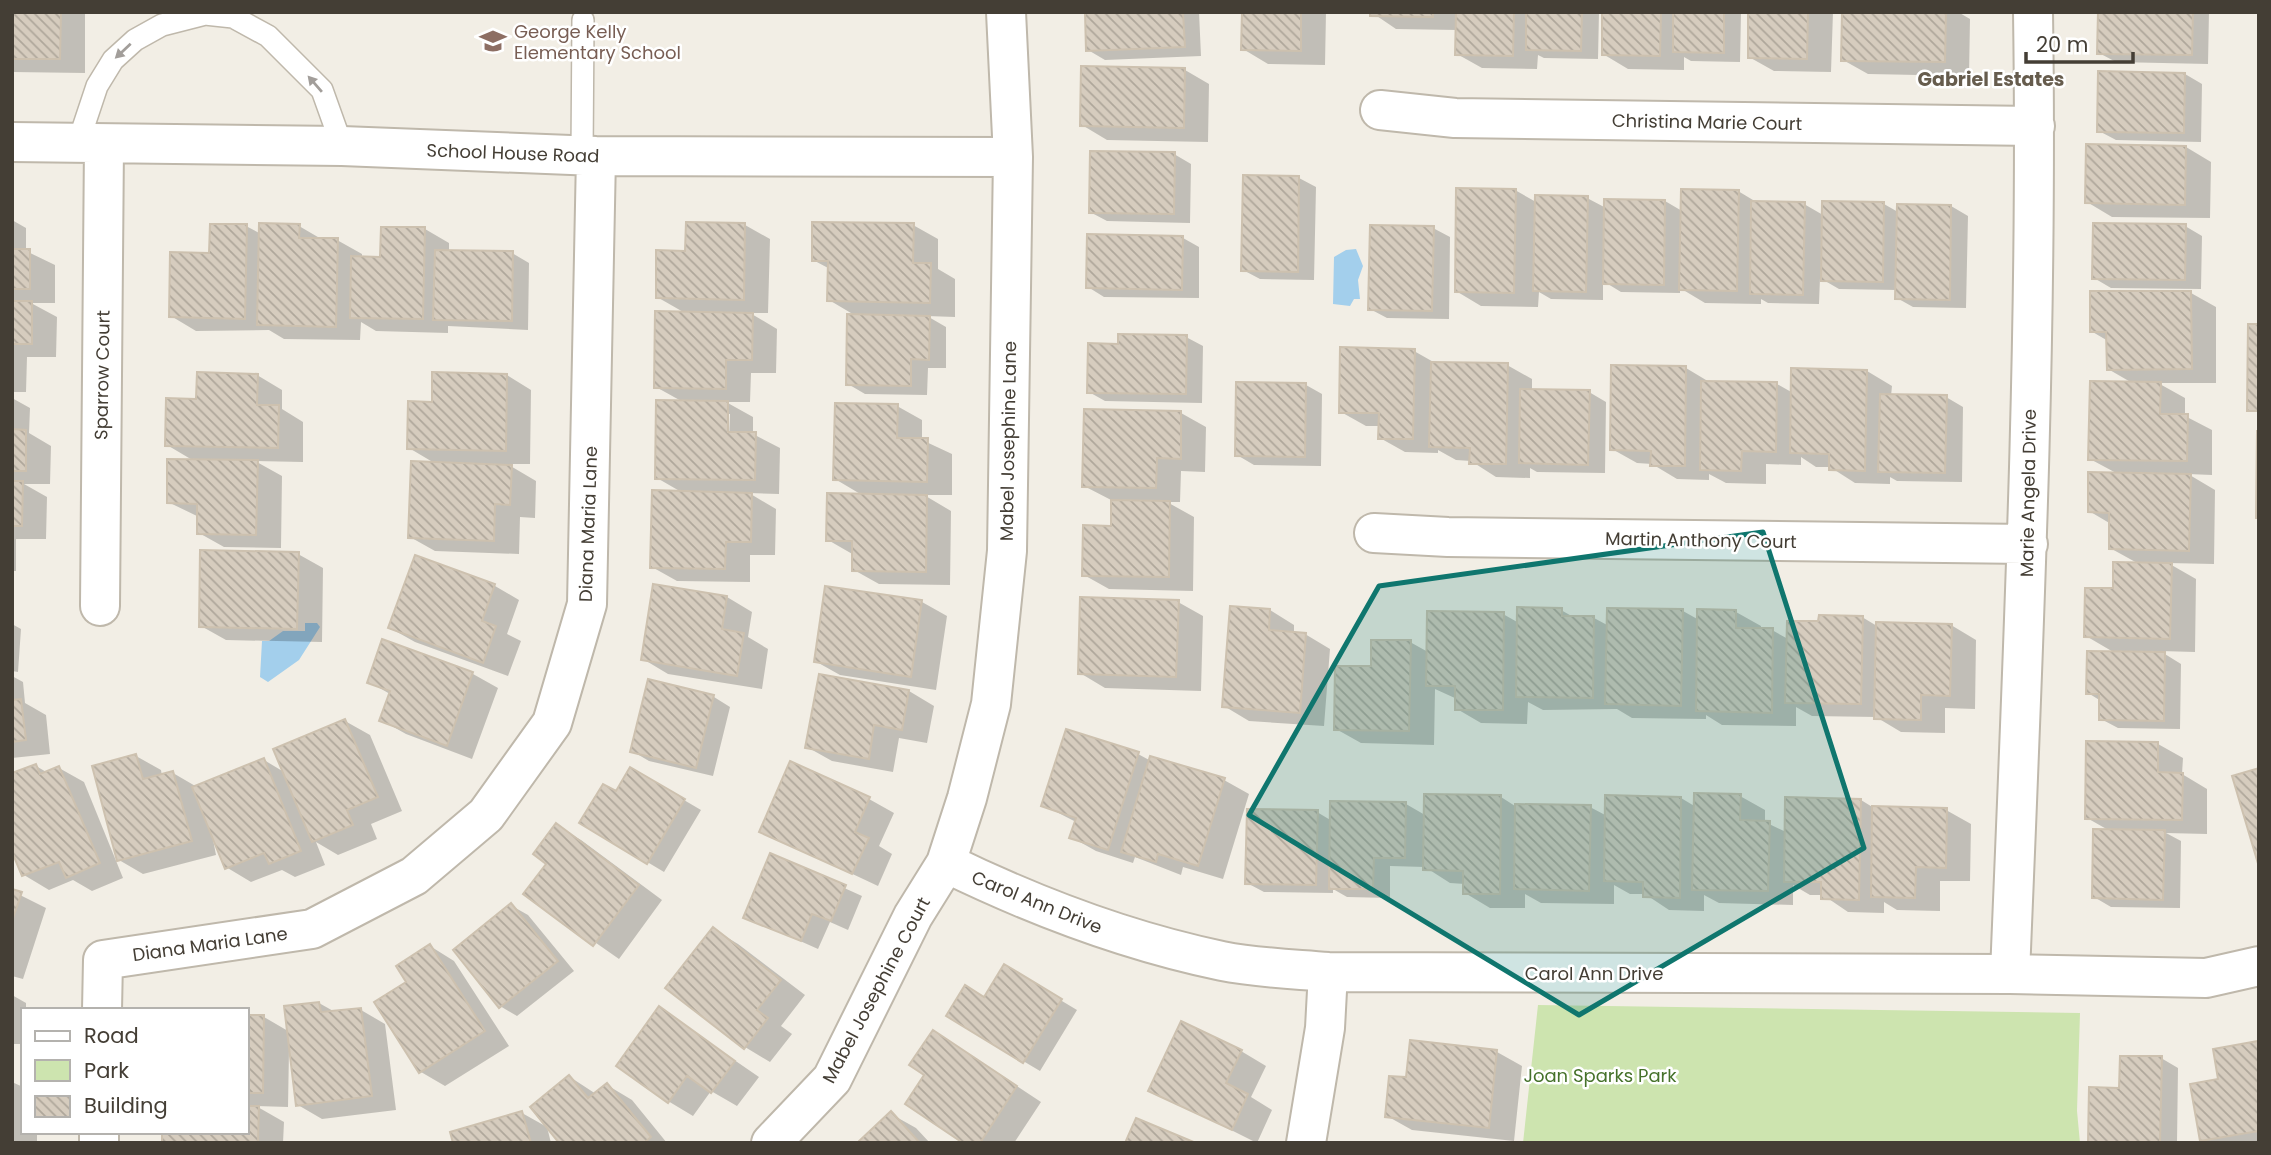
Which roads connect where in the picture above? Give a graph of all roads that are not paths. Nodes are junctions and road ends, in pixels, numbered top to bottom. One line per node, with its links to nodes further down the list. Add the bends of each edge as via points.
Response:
1 (1006, 12): 10 (street, Mabel Josephine Lane)
2 (2033, 12): 5 (street, Marie Angela Drive)
3 (583, 20): 9 (lane)
4 (1380, 110): 5 (street, Christina Marie Court, via 1455,118)
5 (2035, 126): 12 (street, Marie Angela Drive)
6 (12, 142): 7 (street, School House Road)
7 (91, 144): 8 (street, School House Road); 8 (lane, one-way to 7, via 322,90 268,36 233,17 205,14 162,25 113,60 97,86); 13 (street, Sparrow Court)
8 (342, 146): 9 (street, School House Road)
9 (589, 156): 10 (street, School House Road); 18 (street, Diana Maria Lane, via 587,604 552,723 486,815 414,876 312,929 103,960)
10 (1013, 157): 14 (street, Mabel Josephine Lane, via 1007,551 991,704)
11 (1374, 533): 12 (street, Martin Anthony Court)
12 (2028, 544): 17 (street, Marie Angela Drive)
13 (100, 606)
14 (946, 863): 16 (street, Carol Ann Drive, via 1034,904 1135,939 1224,962); 19 (street, Mabel Josephine Court, via 914,916 832,1079)
15 (2259, 966): 17 (street, Carol Ann Drive, via 2206,978)
16 (1328, 972): 17 (street, Carol Ann Drive); 20 (street, via 1325,1028)
17 (2010, 974)
18 (102, 1008)
19 (771, 1143)
20 (1306, 1143)

